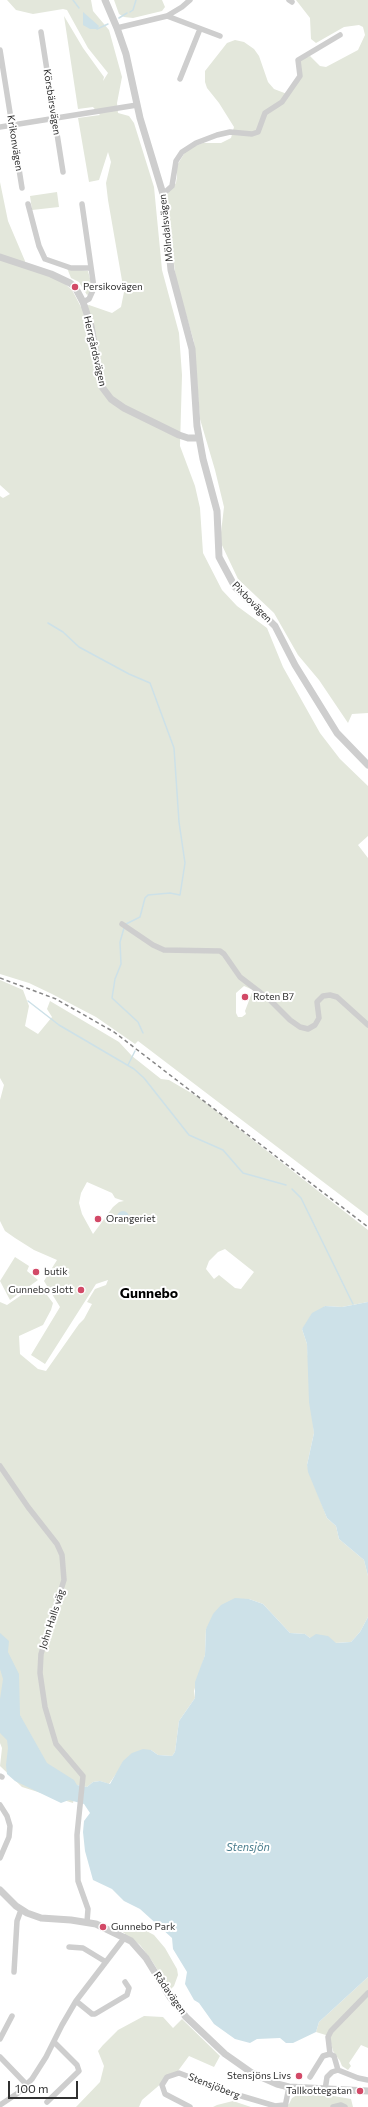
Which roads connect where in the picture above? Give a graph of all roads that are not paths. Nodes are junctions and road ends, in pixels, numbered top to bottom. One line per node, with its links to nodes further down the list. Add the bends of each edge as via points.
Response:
1 (105, 0): 4 (street, Mölndalsvägen)
2 (190, 0): 3 (street)
3 (166, 16): 4 (street); 5 (street)
4 (118, 28): 11 (street, Mölndalsvägen)
5 (200, 29): 8 (street); 10 (street)
6 (41, 32): 12 (street, Körsbärsvägen)
7 (340, 35): 17 (street, via 298,60 300,76 282,102 265,113 258,132 230,132 217,135 182,152 176,161 172,186)
8 (220, 36)
9 (0, 50): 13 (street, Krikonvägen)
10 (180, 79)
11 (137, 106): 12 (street); 17 (street, Mölndalsvägen)
12 (55, 118): 13 (street); 15 (street, Körsbärsvägen)
13 (12, 125): 14 (street); 16 (street, Krikonvägen)
14 (0, 127)
15 (63, 172)
16 (22, 188)
17 (163, 194): 23 (street, Mölndalsvägen, via 171,270 192,349)
18 (28, 204): 21 (street, via 45,259 71,268)
19 (82, 204): 21 (street)
20 (0, 257): 22 (street, Herrgårdsvägen, via 70,282)
21 (91, 268): 22 (street, via 94,292)
22 (83, 302): 23 (street, Herrgårdsvägen, via 96,346 100,378 107,394 124,408 179,435)
23 (199, 438): 24 (street, Pixbovägen, via 217,511 217,550 223,567 238,591 275,626 333,728)
24 (368, 764)
25 (122, 924): 26 (street, via 164,950 220,951 240,977 300,1027 308,1029 315,1025 319,1018 317,1002 330,995 337,997)
26 (368, 1025)
27 (0, 1466): 32 (street, John Halls väg, via 51,1535 62,1556 64,1580 41,1654 40,1673 45,1707 56,1744 82,1773 76,1835 78,1880 88,1909)
28 (0, 1805): 29 (street, via 10,1826 9,1837)
29 (0, 1858)
30 (0, 1890): 31 (street, Rådavägen)
31 (21, 1910): 32 (street, Rådavägen, via 41,1918); 36 (street, via 17,1921)
32 (87, 1922): 33 (street, Rådavägen)
33 (125, 1937): 35 (street); 49 (street, Rådavägen, via 135,1944 146,1958 170,1997 186,2017 225,2054 261,2077)
34 (69, 1947): 35 (street, via 83,1948)
35 (106, 1962): 39 (street)
36 (14, 1972)
37 (125, 1982): 39 (street, via 129,1988 127,1995 95,2014)
38 (368, 1993): 43 (street, via 331,2031 328,2037)
39 (76, 2001): 42 (street)
40 (12, 2016): 41 (street)
41 (0, 2039)
42 (54, 2042): 48 (street); 52 (street, via 77,2065 79,2071)
43 (330, 2054): 45 (street, via 336,2058); 46 (street, via 321,2058)
44 (0, 2057): 48 (street)
45 (338, 2070): 47 (street); 50 (street, via 327,2077)
46 (310, 2077)
47 (368, 2080)
48 (26, 2085): 53 (street)
49 (290, 2087): 50 (street, Rådavägen); 54 (street)
50 (325, 2090): 51 (street, Rådavägen)
51 (368, 2091)
52 (47, 2102)
53 (0, 2105)
54 (284, 2106): 55 (street, Stensjöberg, via 274,2106 251,2099 179,2073 167,2077 162,2085 165,2094)
55 (190, 2107)
56 (333, 2107): 57 (street)
57 (345, 2107)

